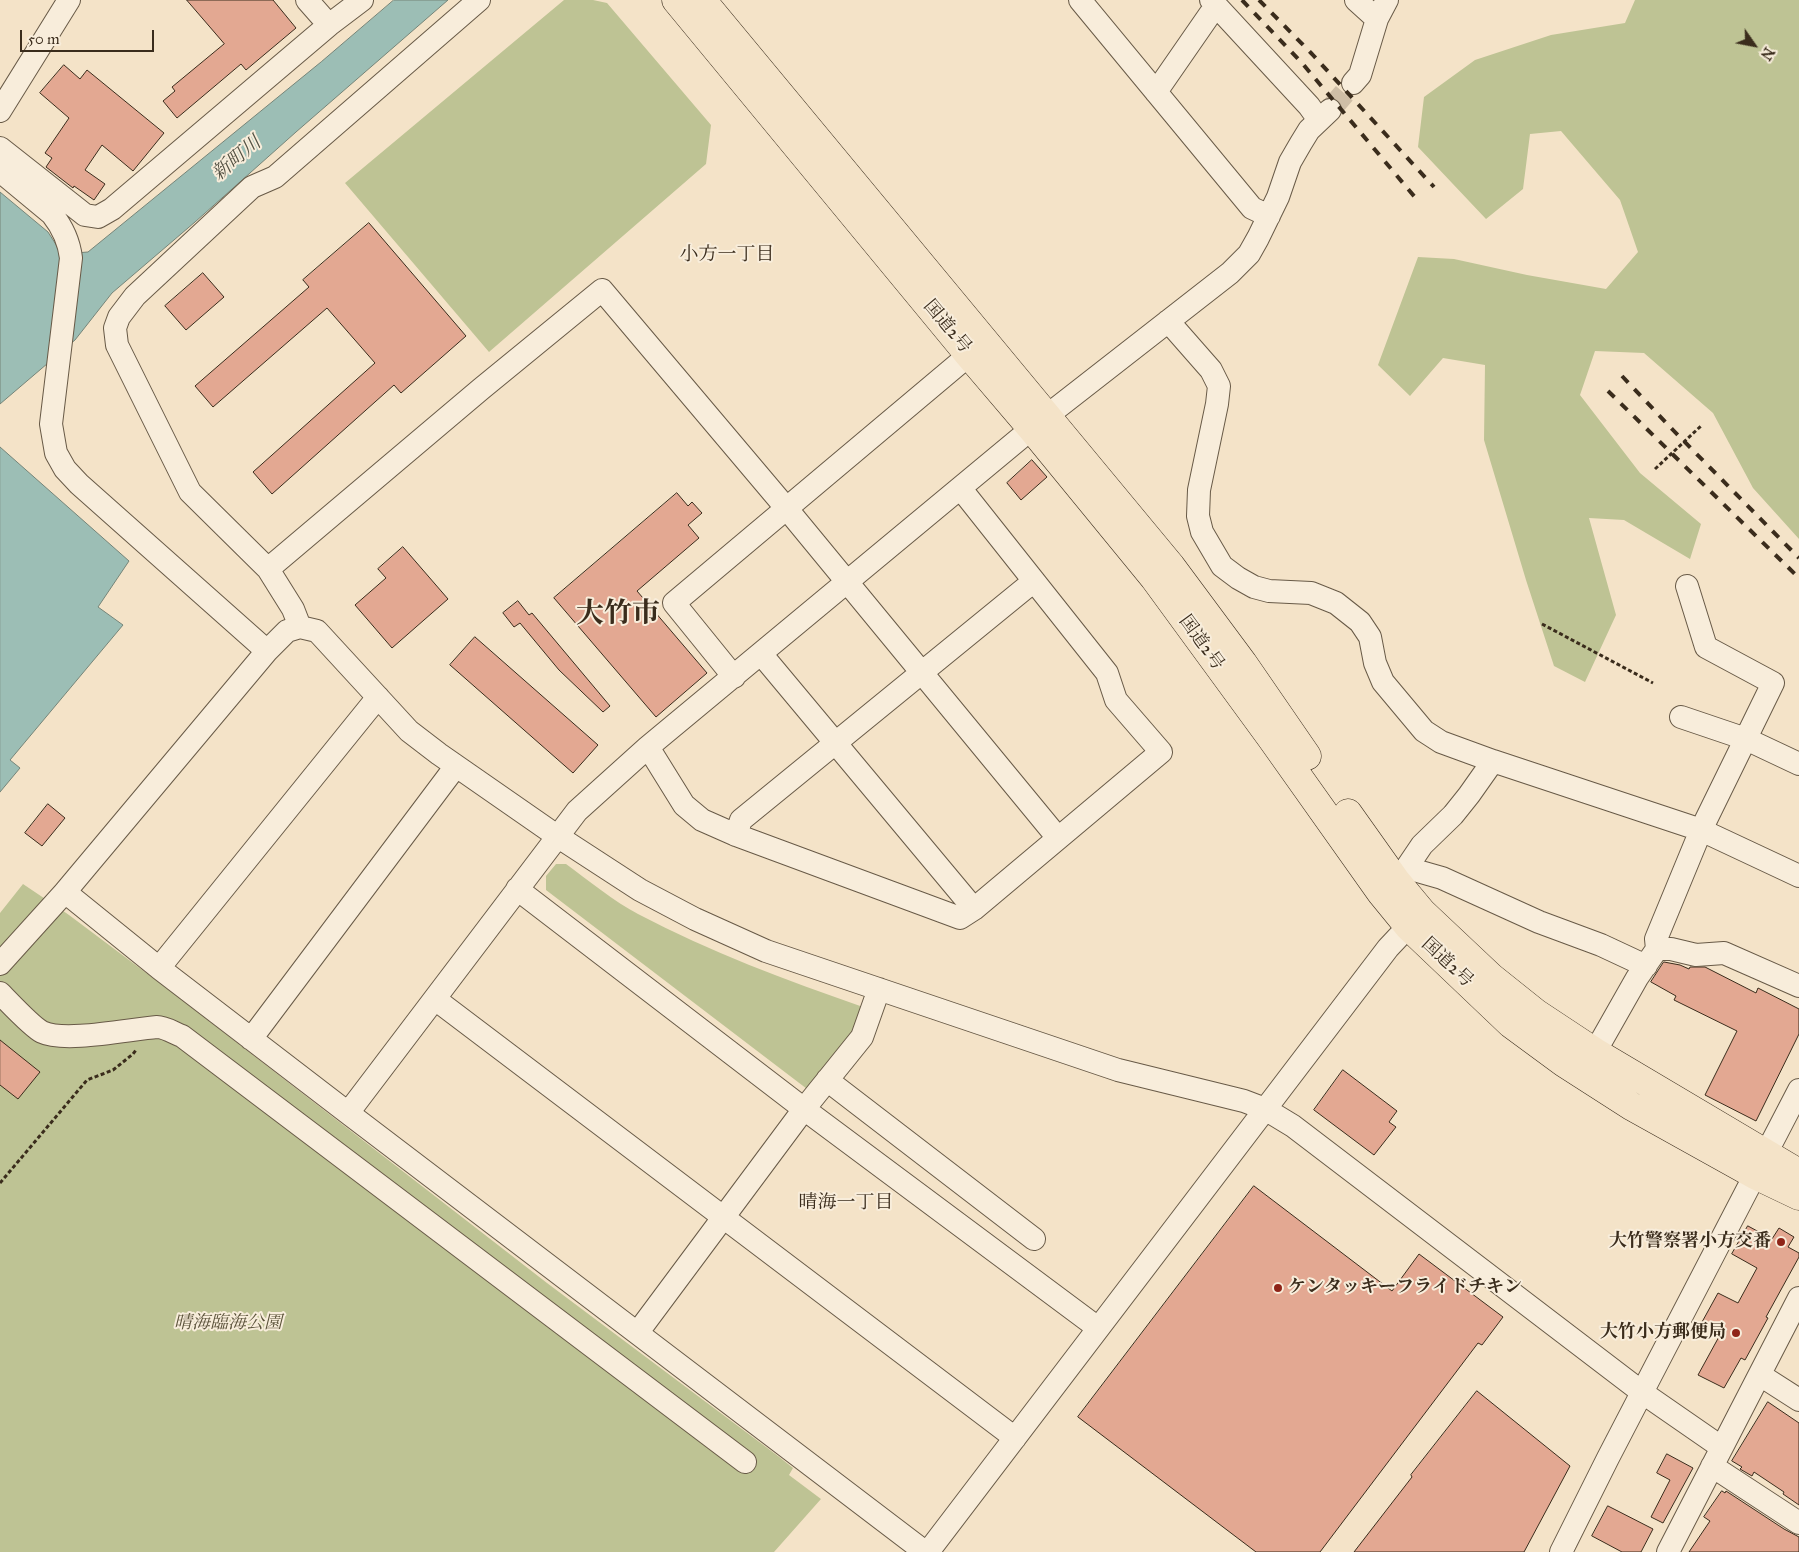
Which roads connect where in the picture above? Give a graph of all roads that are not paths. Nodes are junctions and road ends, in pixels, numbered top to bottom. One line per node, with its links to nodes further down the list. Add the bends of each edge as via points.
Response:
1 (69, 0): 14 (street)
2 (308, 0): 11 (street)
3 (362, 0): 11 (street)
4 (479, 0): 23 (street, via 275,177 252,186 135,296 119,317 115,328 117,346 190,492)
5 (676, 0): 19 (highway, 国道2号)
6 (702, 0): 20 (highway, 国道2号)
7 (1080, 0): 13 (street)
8 (1356, 0): 10 (street)
9 (1214, 3): 13 (street, via 1210,14); 17 (street, via 1309,106 1324,115 1309,130 1290,162)
10 (1382, 9): 12 (street, via 1360,75)
11 (330, 25): 15 (street, via 98,217 85,215)
12 (1353, 83)
13 (1156, 92): 17 (street, via 1252,208)
14 (0, 111)
15 (0, 148)
16 (0, 171): 28 (street, via 52,214 69,243 51,424 56,453 79,484)
17 (1269, 216): 18 (street, via 1249,254 1230,273)
18 (1168, 321): 20 (street); 37 (street, via 1211,370 1219,386 1199,490 1198,516 1202,532 1222,566 1254,587 1311,593 1336,603 1360,622 1370,637 1383,682 1424,731 1441,742)
19 (969, 354): 20 (highway, 国道2号); 22 (street)
20 (1040, 422): 21 (street); 45 (highway, 国道2号, via 1171,566)
21 (961, 489): 24 (street); 25 (street)
22 (787, 509): 23 (street, via 602,290); 25 (street); 31 (street, via 674,603)
23 (268, 569): 27 (street, via 293,609)
24 (1034, 581): 30 (street); 43 (street, via 1107,673 1116,700 1160,752)
25 (848, 583): 29 (street); 30 (street)
26 (1687, 586): 34 (street, via 1706,646 1773,683)
27 (300, 627): 28 (street, via 287,631); 32 (street, via 317,631)
28 (267, 650): 47 (street)
29 (762, 655): 31 (street); 35 (street)
30 (921, 673): 35 (street); 43 (street)
31 (734, 677): 36 (street)
32 (378, 698): 39 (street, via 409,731); 52 (street)
33 (1681, 717): 34 (street)
34 (1746, 739): 38 (street); 40 (street)
35 (835, 744): 41 (street, via 741,820); 48 (street)
36 (648, 748): 41 (street, via 684,805 702,820); 42 (street, via 577,811)
37 (1493, 761): 40 (street); 45 (street, via 1470,795 1422,845)
38 (1799, 764)
39 (456, 766): 42 (street); 57 (street)
40 (1701, 830): 44 (street); 50 (street, via 1656,939)
41 (736, 835): 48 (street, via 960,918)
42 (557, 836): 46 (street); 54 (street, via 640,890 695,919 766,950)
43 (1058, 838): 48 (street)
44 (1799, 876)
45 (1395, 881): 49 (highway, 国道2号); 50 (street, via 1442,878 1601,946)
46 (517, 889): 56 (street); 61 (street)
47 (65, 892): 51 (street); 52 (street)
48 (974, 909)
49 (1415, 919): 58 (highway, 国道2号, via 1536,1013); 62 (street, via 1388,948); 64 (highway, 国道2号, via 1511,1024 1564,1063 1630,1106)
50 (1652, 958): 53 (street, via 1671,949 1696,955 1724,953); 58 (street)
51 (0, 964)
52 (159, 968): 57 (street)
53 (1799, 986)
54 (879, 989): 59 (street, via 862,1037); 62 (street, via 1118,1070)
55 (0, 993): 77 (street, via 40,1031 50,1035 158,1027 182,1036)
56 (435, 999): 63 (street); 67 (street)
57 (251, 1039): 63 (street)
58 (1595, 1052): 64 (highway, 国道2号)
59 (827, 1080): 61 (street); 68 (street)
60 (1799, 1090): 64 (street)
61 (804, 1109): 67 (street); 70 (street)
62 (1265, 1109): 70 (street); 73 (street, via 1293,1126)
63 (348, 1113): 71 (street)
64 (1761, 1164): 65 (highway, 国道2号); 66 (highway, 国道2号); 73 (street)
65 (1799, 1173)
66 (1799, 1196)
67 (724, 1218): 71 (street); 75 (street)
68 (1034, 1239)
69 (1799, 1298): 72 (street)
70 (1098, 1328): 75 (street)
71 (638, 1332): 79 (street)
72 (1760, 1375): 74 (street); 76 (street)
73 (1643, 1393): 76 (street); 80 (street)
74 (1799, 1400)
75 (1015, 1438): 79 (street)
76 (1716, 1456): 78 (street); 81 (street)
77 (745, 1462)
78 (1799, 1523)
79 (927, 1552)
80 (1561, 1552)
81 (1668, 1552)

